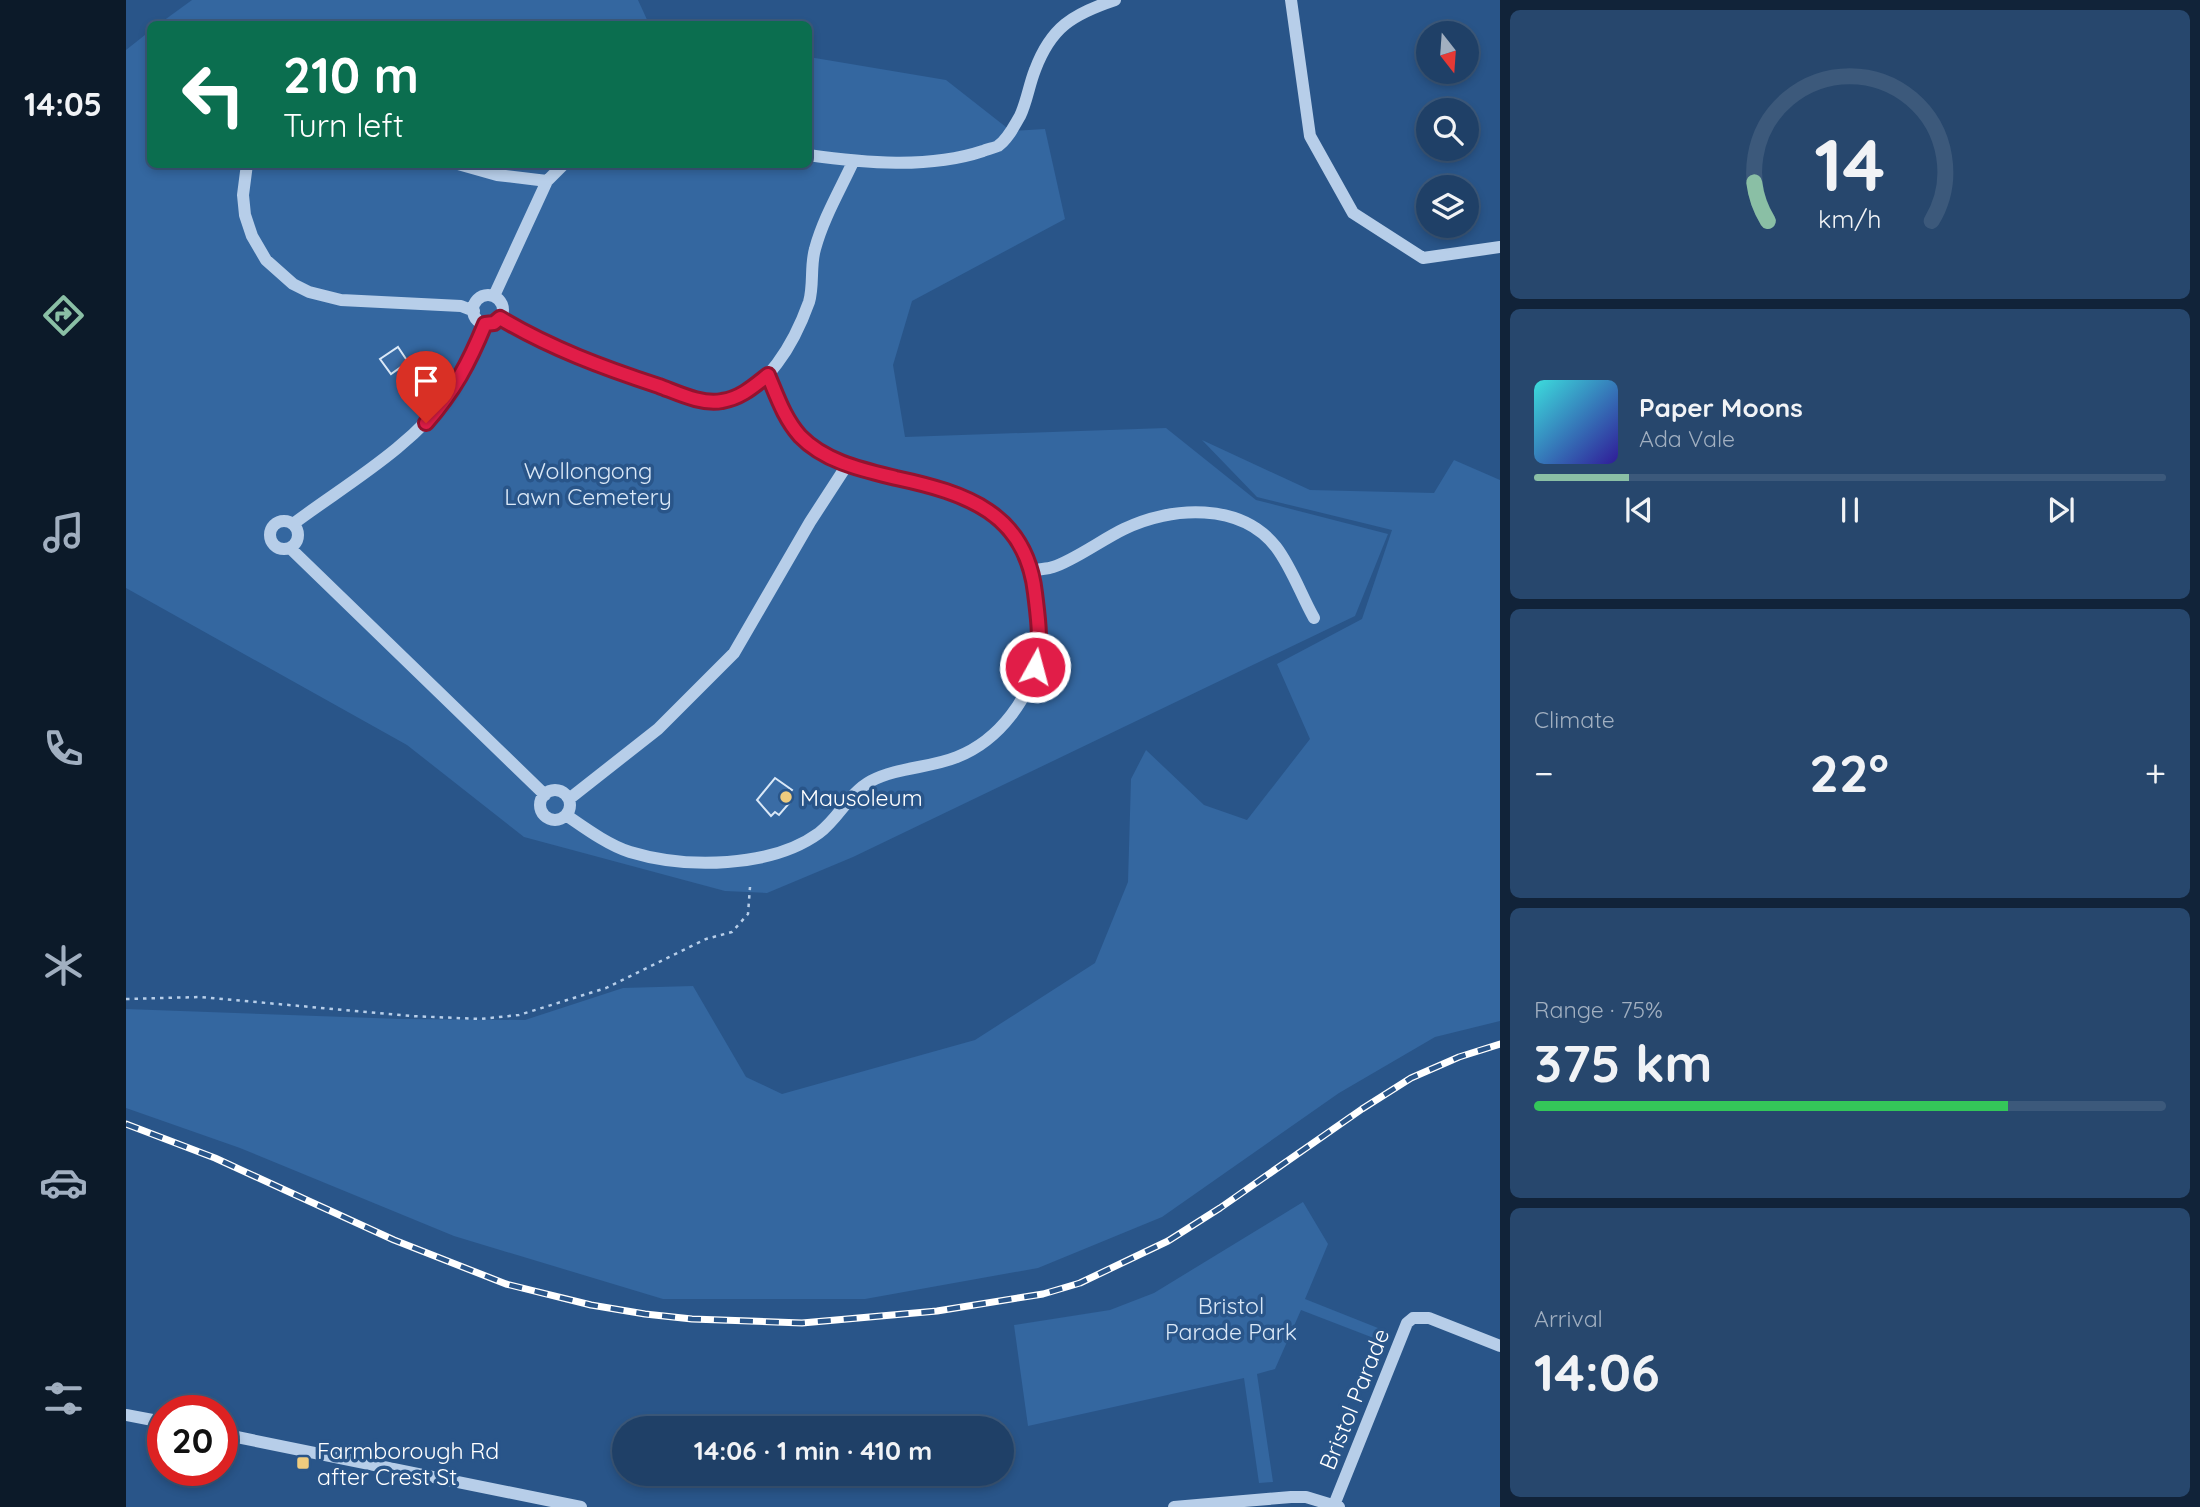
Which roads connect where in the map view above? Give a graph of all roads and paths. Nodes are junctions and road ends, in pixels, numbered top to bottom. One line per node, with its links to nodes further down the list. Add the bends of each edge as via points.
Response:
1 (1115, 0): 3 (street)
2 (1291, 0): 10 (street, via 1310,136 1353,213 1423,258)
3 (1080, 6): 5 (street, via 1053,34 1035,70 1026,104 998,146 929,161)
4 (812, 156): 5 (street)
5 (853, 162): 15 (street, via 814,250 810,299 794,336)
6 (246, 168): 12 (street, via 243,195 251,236 266,260 293,284 324,297 461,306)
7 (472, 168): 9 (street)
8 (560, 168): 9 (street)
9 (547, 181): 11 (street)
10 (1500, 247)
11 (494, 296): 12 (street, via 480,298); 13 (street, via 503,309)
12 (474, 311): 14 (street)
13 (500, 318): 14 (street); 15 (street, via 550,345 689,397 719,402 740,397)
14 (485, 324): 17 (street, via 466,369 426,423)
15 (768, 375): 16 (street, via 781,408 801,436)
16 (847, 465): 19 (street, via 945,490 975,503 1011,530); 22 (street, via 734,653 658,729)
17 (293, 524): 18 (street, via 298,536); 18 (street, via 282,521 272,526 269,537 279,549)
18 (290, 548): 21 (street)
19 (1032, 571): 20 (street, via 1055,567 1146,520 1201,513 1231,516 1249,524 1275,546); 23 (street, via 1039,652 1024,697 1004,724 957,757 871,781 820,832 799,845 738,861 672,860 629,851)
20 (1314, 618)
21 (544, 795): 22 (street, via 558,790); 23 (street, via 540,806 545,816 556,820)
22 (569, 799): 23 (street)
23 (566, 815)
24 (750, 887): 25 (path, via 748,914 732,932 706,939 606,988 519,1015 480,1019 200,997)
25 (126, 999)
26 (1500, 1346): 30 (street, Bristol Parade, via 1429,1318 1413,1318 1407,1323)
27 (126, 1415): 28 (street)
28 (147, 1419)
29 (238, 1437): 31 (street)
30 (1337, 1506): 32 (street, via 1291,1496)
31 (581, 1507)
32 (1174, 1507)

